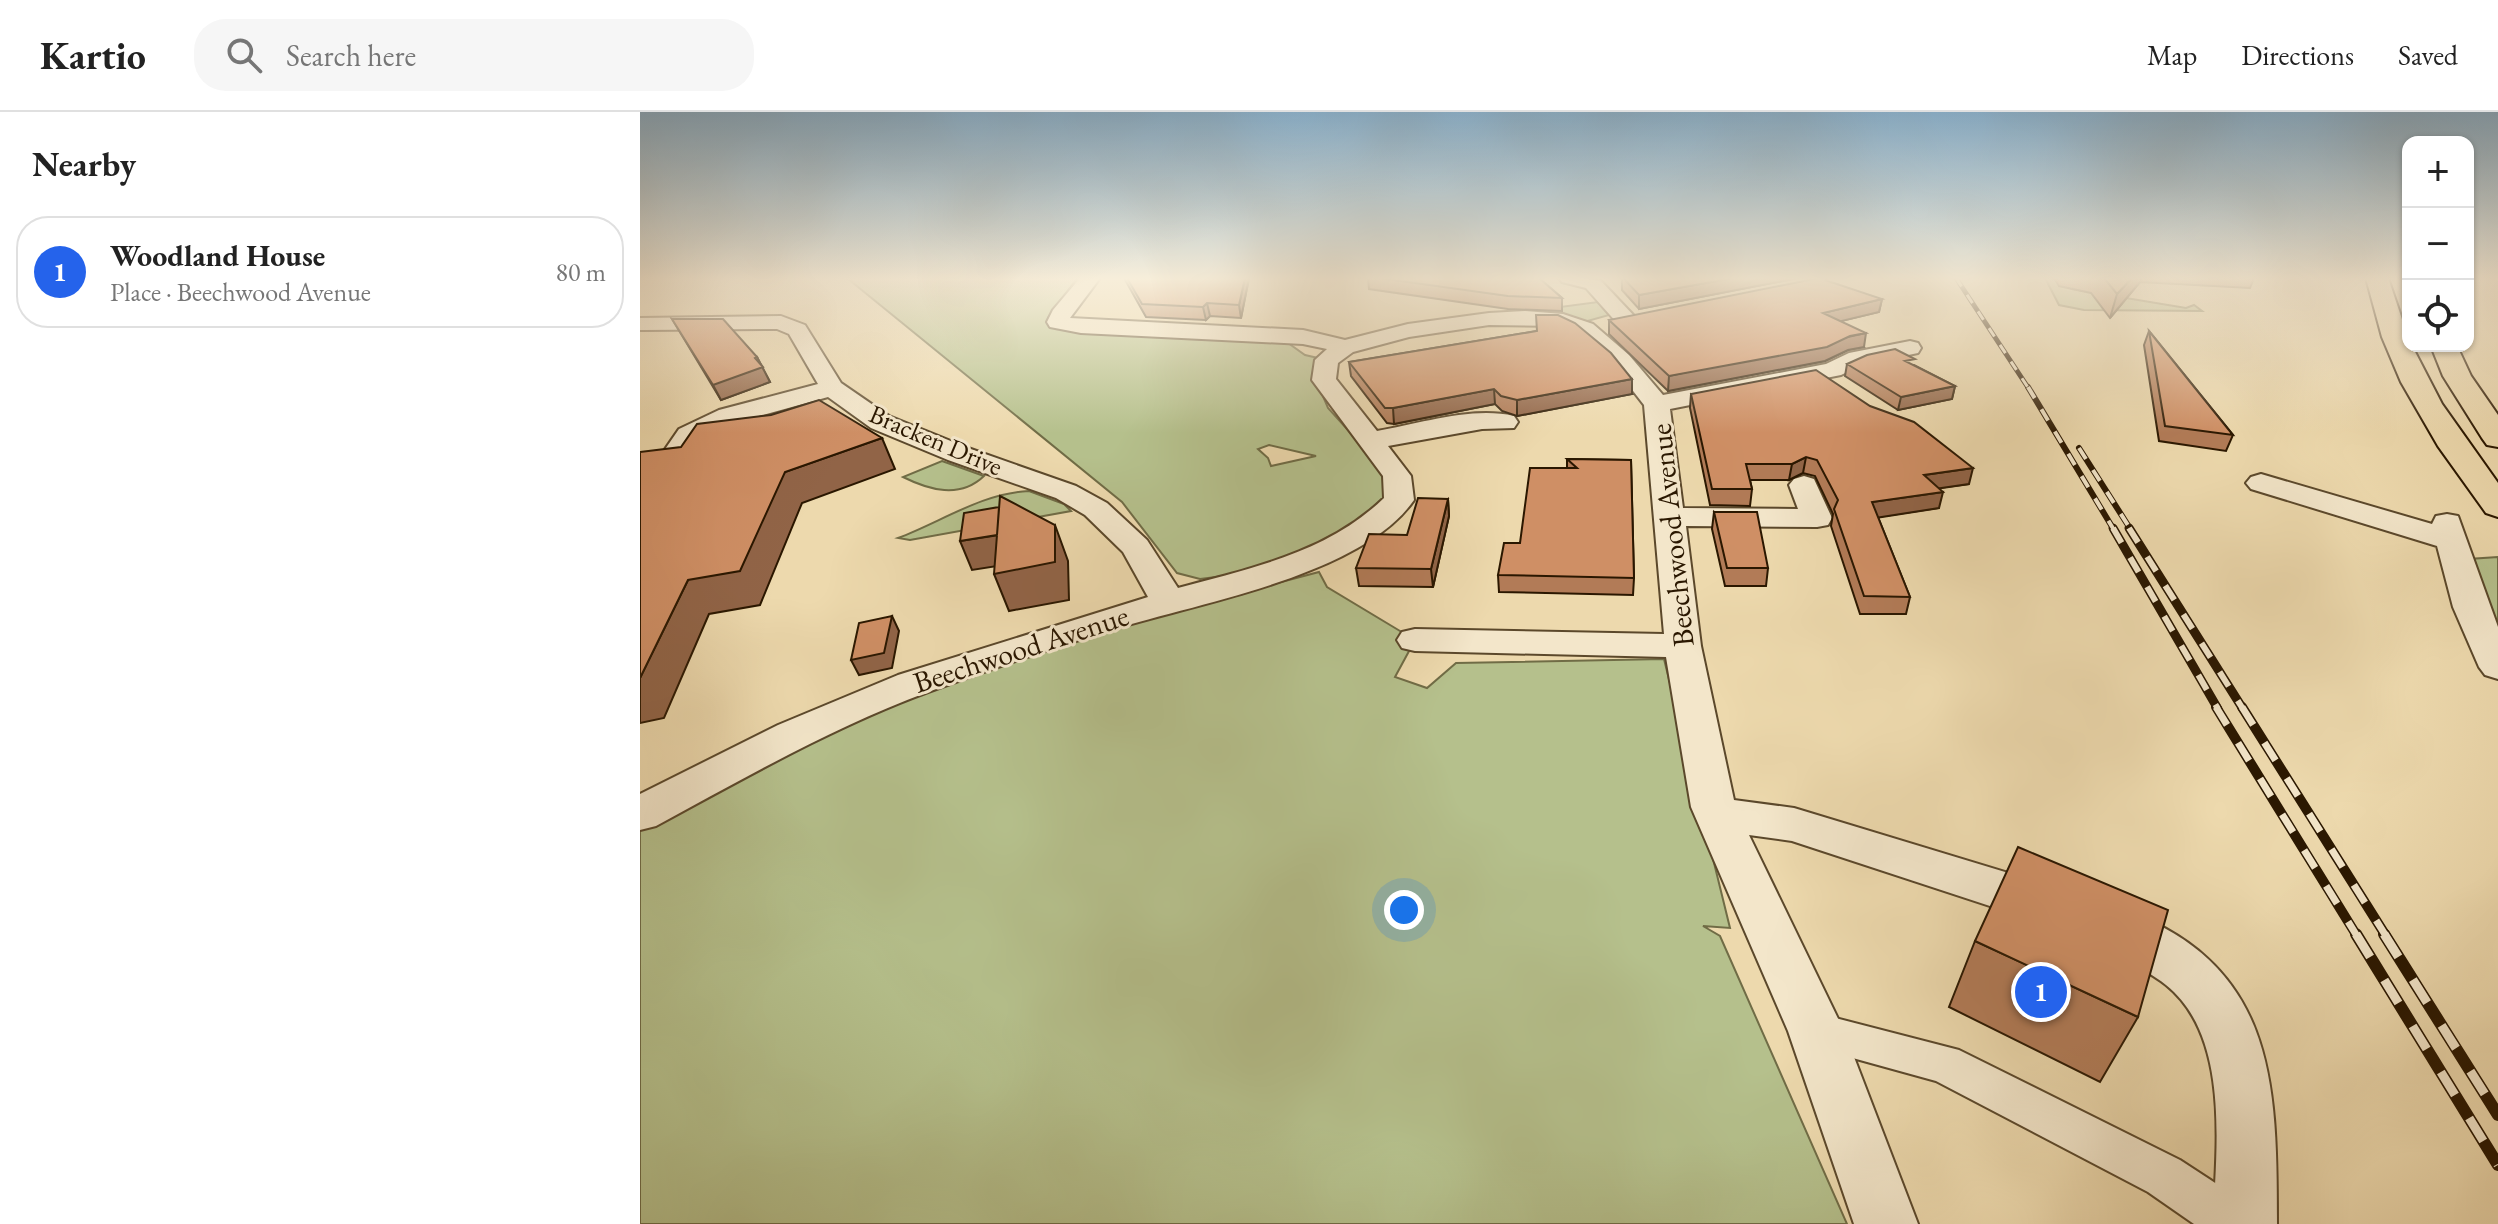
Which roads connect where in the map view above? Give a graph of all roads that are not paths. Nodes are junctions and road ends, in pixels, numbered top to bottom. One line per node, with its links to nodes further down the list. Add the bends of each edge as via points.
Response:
1 (797, 330): 10 (street, Bracken Drive)
2 (1160, 330): 6 (street, via 1303,337)
3 (1415, 330): 6 (street, Beechwood Avenue)
4 (1586, 330): 12 (street, Beechwood Avenue, via 1621,360)
5 (2393, 330): 19 (highway, via 2420,393)
6 (1345, 347): 15 (street, Beechwood Avenue, via 1327,360 1324,380)
7 (1910, 348): 9 (street, via 1857,358)
8 (2447, 352): 14 (highway)
9 (1818, 373): 11 (street); 12 (street)
10 (832, 388): 16 (street, via 728,416 689,435); 21 (street, Bracken Drive, via 880,422 1066,492 1096,509 1136,547)
11 (1849, 392)
12 (1657, 404): 20 (street, Beechwood Avenue)
13 (1505, 422): 15 (street, via 1482,421)
14 (2498, 438)
15 (1368, 441): 21 (street, Beechwood Avenue, via 1397,476 1399,500 1371,528 1308,562)
16 (673, 458)
17 (2261, 483): 24 (street, via 2449,531 2471,607)
18 (1804, 485): 20 (street, via 1817,518)
19 (2498, 506)
20 (1671, 517): 23 (street, Beechwood Avenue)
21 (1168, 601): 25 (street, Beechwood Avenue, via 912,684 793,735)
22 (1415, 640): 23 (street)
23 (1683, 646): 26 (street, Beechwood Avenue)
24 (2498, 667)
25 (640, 814)
26 (1716, 814): 27 (street, Beechwood Avenue); 30 (street, via 1794,825 2112,926 2192,975 2228,1023 2246,1109)
27 (1816, 1031): 28 (street, Beechwood Avenue); 29 (street, via 1944,1064 2164,1176)
28 (1886, 1224)
29 (2235, 1224)
30 (2245, 1224)

